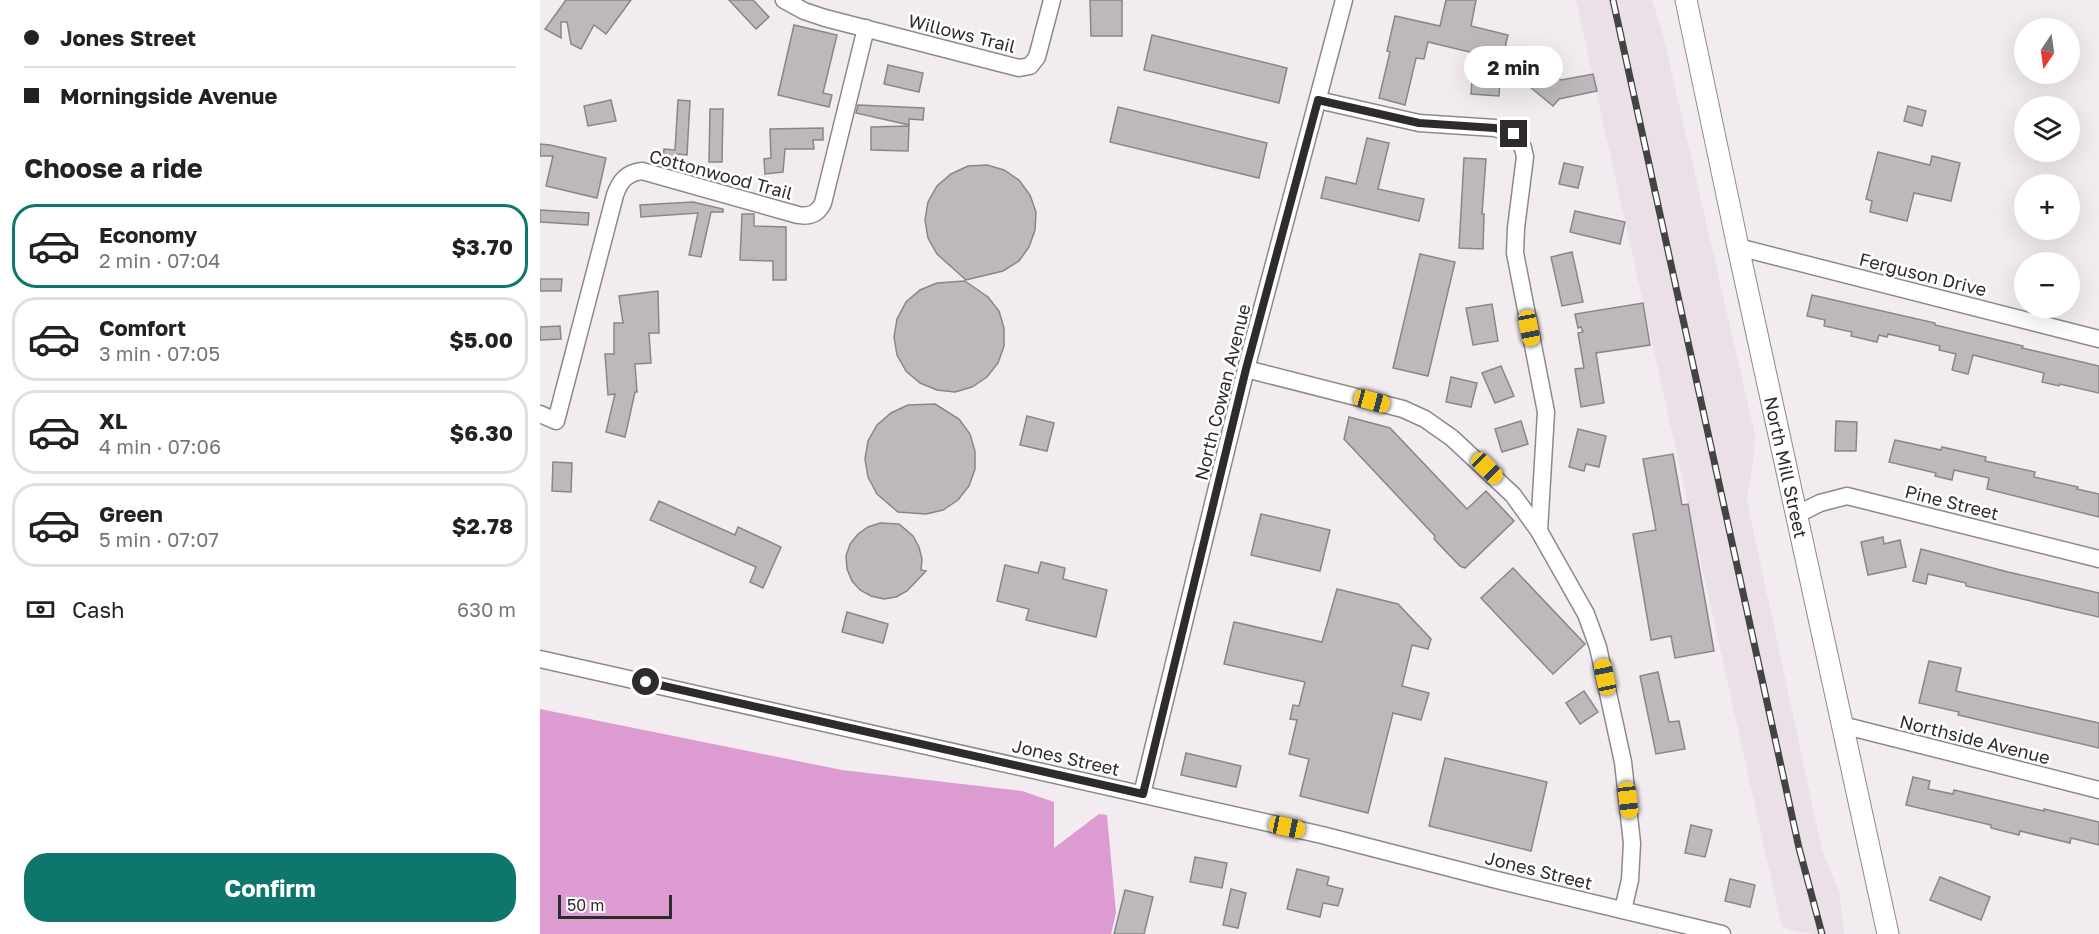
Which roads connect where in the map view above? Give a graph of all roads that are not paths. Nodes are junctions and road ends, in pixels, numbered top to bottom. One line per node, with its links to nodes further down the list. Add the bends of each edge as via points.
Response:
1 (784, 0): 5 (street, Willows Trail, via 814,15)
2 (1052, 0): 5 (street, Willows Trail, via 1037,57 1026,68)
3 (1344, 0): 6 (street, North Cowan Avenue)
4 (1686, 0): 7 (main road, North Mill Street)
5 (866, 28): 10 (street, Cottonwood Trail, via 823,203 816,213 798,215 642,171 621,181 556,421)
6 (1318, 100): 9 (street, North Cowan Avenue); 12 (street, via 1419,123 1495,128 1514,134 1519,140 1524,168 1515,253 1546,412)
7 (1738, 247): 8 (street, Ferguson Drive); 11 (main road, North Mill Street)
8 (2099, 339)
9 (1246, 369): 12 (street, via 1403,409 1425,419 1487,468); 17 (street, North Cowan Avenue)
10 (540, 414)
11 (1798, 514): 13 (street, Pine Street, via 1847,496); 15 (main road, North Mill Street)
12 (1539, 531): 18 (street, via 1580,601 1600,656 1623,762 1630,822 1632,868)
13 (2099, 559)
14 (540, 659): 17 (street, Jones Street)
15 (1842, 725): 16 (street, Northside Avenue); 20 (main road, North Mill Street)
16 (2099, 790)
17 (1143, 794): 18 (street, Jones Street)
18 (1623, 910): 19 (street, Jones Street)
19 (1722, 934)
20 (1888, 934)

